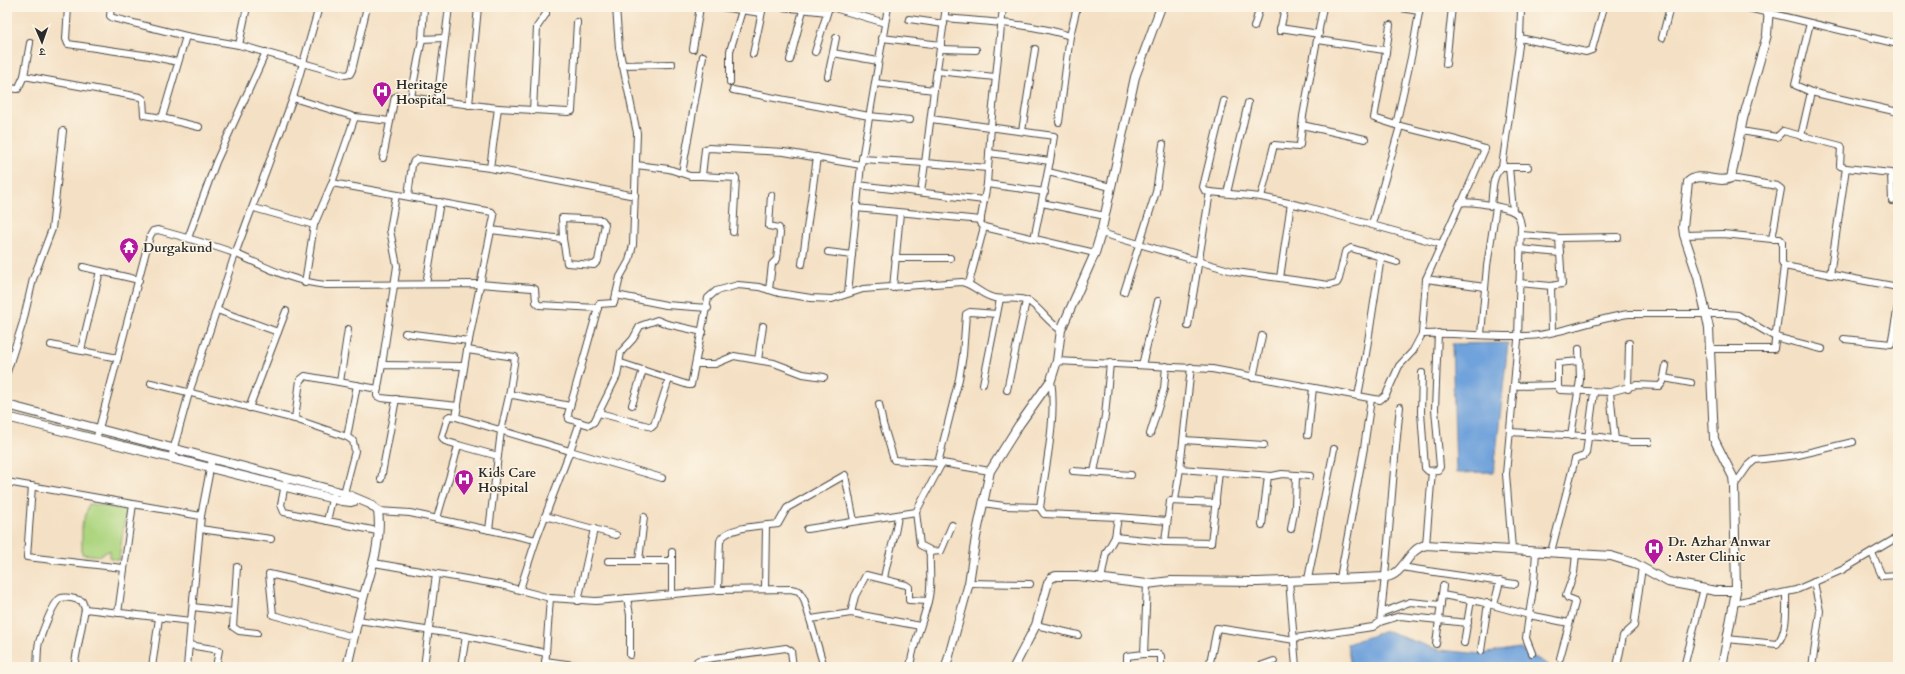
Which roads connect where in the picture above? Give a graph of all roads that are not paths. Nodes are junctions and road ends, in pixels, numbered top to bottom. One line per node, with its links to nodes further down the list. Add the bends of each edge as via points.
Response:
1 (68, 7): 66 (street, via 68,44)
2 (111, 7): 42 (street, via 110,16 113,18)
3 (247, 7): 53 (street)
4 (319, 7): 67 (street)
5 (367, 7): 67 (street, via 350,74 345,75)
6 (424, 7): 50 (street)
7 (449, 7): 45 (street)
8 (478, 7): 86 (street)
9 (546, 7): 88 (street, via 546,14 537,27)
10 (616, 7): 70 (street)
11 (700, 7): 55 (street)
12 (721, 7): 28 (street)
13 (783, 7): 29 (street)
14 (888, 7): 37 (street)
15 (946, 7): 35 (street)
16 (1002, 7): 38 (street)
17 (1077, 7): 43 (street)
18 (1161, 7): 126 (street, via 1135,77)
19 (1260, 7): 41 (street)
20 (1285, 7): 44 (street, via 1280,30)
21 (1323, 7): 44 (street)
22 (1395, 7): 31 (street)
23 (1452, 7): 69 (street)
24 (1520, 7): 48 (street)
25 (1604, 7): 48 (street, via 1589,52)
26 (1670, 7): 49 (street)
27 (1744, 7): 33 (street)
28 (743, 9): 32 (street); 75 (street, via 730,51)
29 (805, 9): 30 (street); 64 (street)
30 (829, 9): 37 (street); 59 (street)
31 (1419, 9): 98 (street)
32 (762, 10): 62 (street)
33 (1769, 10): 39 (street); 103 (street, via 1767,36)
34 (909, 19): 35 (street)
35 (944, 21): 38 (street); 54 (street)
36 (576, 22): 88 (street, via 572,111)
37 (885, 23): 47 (street)
38 (1001, 23): 43 (street); 74 (street)
39 (1810, 23): 52 (street); 80 (street, via 1794,82 1797,87)
40 (1390, 25): 60 (street)
41 (1254, 27)
42 (186, 36): 53 (street); 66 (street)
43 (1070, 36): 96 (street)
44 (1319, 37): 60 (street); 97 (street)
45 (444, 38): 50 (street); 83 (street)
46 (836, 38): 61 (street)
47 (882, 38): 54 (street); 65 (street)
48 (1520, 38): 114 (street)
49 (1662, 38)
50 (422, 39): 81 (street)
51 (30, 42): 72 (street)
52 (1898, 44)
53 (239, 45): 58 (street)
54 (940, 47): 57 (street); 71 (street)
55 (693, 49)
56 (1034, 49): 102 (street)
57 (976, 50)
58 (266, 52): 67 (street); 158 (street, via 216,162)
59 (815, 52)
60 (1386, 52): 98 (street, via 1374,118)
61 (833, 53): 65 (street); 73 (street)
62 (753, 54)
63 (703, 56): 120 (street)
64 (790, 60)
65 (878, 61): 76 (street)
66 (178, 62): 92 (street)
67 (303, 62): 82 (street)
68 (672, 64): 70 (street)
69 (1446, 64)
70 (622, 65): 113 (street, via 637,133)
71 (937, 71): 74 (street); 79 (street)
72 (24, 76): 77 (street, via 18,89); 92 (street, via 140,97 143,99 144,115)
73 (828, 76)
74 (995, 77): 99 (street)
75 (730, 82)
76 (875, 83): 79 (street); 90 (street)
77 (7, 88)
78 (733, 90): 90 (street)
79 (934, 90): 93 (street)
80 (1811, 92): 89 (street); 104 (street)
81 (411, 97): 83 (street); 95 (street, via 395,97)
82 (293, 98): 91 (street); 143 (street)
83 (437, 102): 86 (street)
84 (1224, 102): 129 (street, via 1203,187 1205,191)
85 (1248, 103): 130 (street)
86 (469, 105): 87 (street)
87 (498, 108): 88 (street); 115 (street)
88 (533, 111)
89 (1898, 112)
90 (869, 116): 94 (street); 111 (street)
91 (355, 117): 95 (street); 123 (street)
92 (162, 118): 100 (street)
93 (931, 118): 99 (street); 112 (street)
94 (910, 120)
95 (390, 121): 109 (street)
96 (1059, 122)
97 (1302, 125): 105 (street); 135 (street, via 1301,143 1298,147 1274,145)
98 (1398, 125): 139 (street, via 1485,149); 149 (street)
99 (990, 126): 102 (street); 107 (street)
100 (199, 127)
101 (64, 131): 231 (street, via 52,229 33,279 23,322)
102 (1022, 131): 110 (street, via 1054,136)
103 (1741, 131): 104 (street, via 1776,137 1782,131); 122 (street)
104 (1801, 136): 118 (street, via 1840,146 1840,166)
105 (1365, 139)
106 (1163, 144): 163 (street, via 1156,192)
107 (989, 153): 110 (street); 116 (street)
108 (817, 157): 111 (street); 121 (street, via 784,152 709,148 705,149); 176 (street)
109 (383, 158)
110 (1050, 161): 119 (street)
111 (861, 162): 112 (street); 125 (street)
112 (926, 163): 116 (street); 127 (street)
113 (636, 165): 120 (street); 134 (street)
114 (1505, 167): 117 (street); 142 (street, via 1494,179); 145 (street)
115 (490, 168): 133 (street, via 418,159 412,165); 134 (street)
116 (988, 168): 124 (street)
117 (1528, 168)
118 (1846, 168): 137 (street, via 1891,172); 180 (street)
119 (1048, 172): 126 (street); 128 (street)
120 (682, 173): 121 (street)
121 (702, 176): 153 (street, via 736,178)
122 (1731, 178): 156 (street, via 1724,180 1697,176 1688,182); 162 (street, via 1777,186 1781,189)
123 (332, 183): 131 (street); 150 (street)
124 (987, 184): 128 (street); 136 (street)
125 (858, 185): 127 (street); 144 (street)
126 (1111, 187): 147 (street)
127 (921, 192): 136 (street)
128 (1044, 192): 140 (street)
129 (1210, 192): 130 (street); 174 (street)
130 (1226, 193): 135 (street)
131 (396, 195): 133 (street); 189 (street, via 390,230 397,261)
132 (771, 195): 194 (street, via 769,226 779,228 780,233)
133 (408, 196): 138 (street)
134 (635, 196): 197 (street, via 632,252 620,277)
135 (1261, 197): 141 (street)
136 (984, 200): 148 (street)
137 (1892, 201)
138 (440, 202): 152 (street, via 492,212 494,216); 186 (street)
139 (1462, 202): 142 (street); 164 (street)
140 (1042, 203): 147 (street); 161 (street)
141 (1291, 203): 149 (street); 181 (street)
142 (1494, 207): 145 (street); 191 (street)
143 (254, 208): 150 (street, via 310,226); 169 (street)
144 (856, 208): 146 (street); 170 (street)
145 (1513, 211): 155 (street, via 1520,220)
146 (900, 213): 148 (street); 172 (street)
147 (1105, 216): 154 (street)
148 (981, 220): 151 (street)
149 (1372, 224): 164 (street)
150 (314, 225): 184 (street)
151 (984, 227): 161 (street); 188 (street)
152 (491, 230): 160 (street); 187 (street)
153 (733, 232)
154 (1101, 233): 163 (street); 167 (street)
155 (1521, 234): 159 (street); 165 (street)
156 (1684, 235): 162 (street, via 1723,234); 206 (street, via 1698,277)
157 (1618, 237): 159 (street)
158 (188, 238): 169 (street); 183 (street, via 158,230 153,232)
159 (1559, 238): 168 (street)
160 (563, 239): 160 (street, via 567,263 594,265 598,261 605,224 602,220 562,218)
161 (1034, 239): 167 (street)
162 (1772, 239): 177 (street, via 1782,241)
163 (1138, 244): 174 (street); 195 (street)
164 (1441, 244): 182 (street)
165 (1520, 249): 168 (street); 185 (street)
166 (828, 252): 170 (street)
167 (1095, 253): 211 (street)
168 (1560, 253): 190 (street, via 1562,284)
169 (235, 254): 184 (street); 204 (street)
170 (852, 255): 196 (street)
171 (1381, 257): 175 (street); 181 (street, via 1347,249 1339,279 1333,285); 269 (street)
172 (895, 258): 173 (street); 193 (street)
173 (950, 258)
174 (1198, 260): 181 (street, via 1236,272); 209 (street)
175 (1397, 262)
176 (802, 264)
177 (1784, 266): 180 (street); 221 (street)
178 (83, 267): 179 (street)
179 (100, 271): 183 (street); 229 (street)
180 (1830, 275): 192 (street)
181 (1280, 278)
182 (1426, 279): 191 (street); 217 (street)
183 (139, 280): 232 (street)
184 (305, 282): 189 (street, via 326,285)
185 (1519, 283): 190 (street); 219 (street)
186 (426, 284): 187 (street); 189 (street)
187 (480, 284): 202 (street, via 532,288 535,290 536,302 539,305); 223 (street)
188 (969, 284): 193 (street, via 953,281); 198 (street, via 988,296)
189 (395, 285): 239 (street)
190 (1551, 286): 214 (street)
191 (1485, 287): 218 (street)
192 (1898, 287)
193 (894, 288): 196 (street, via 863,289)
194 (769, 290): 196 (street, via 832,299); 203 (street, via 748,285 728,287 708,298)
195 (1124, 292)
196 (848, 293)
197 (616, 295): 202 (street, via 612,304 601,303); 203 (street, via 666,305)
198 (1000, 299): 199 (street); 207 (street)
199 (1026, 301): 211 (street); 263 (street)
200 (1158, 301): 240 (street)
201 (1898, 306): 222 (street, via 1891,344)
202 (598, 308): 276 (street)
203 (708, 308): 213 (street)
204 (217, 310): 212 (street); 267 (street)
205 (286, 311): 212 (street)
206 (1706, 313): 214 (street, via 1621,315); 221 (street, via 1738,316); 227 (street)
207 (997, 314): 256 (street); 305 (street, via 966,314 963,355)
208 (763, 326): 233 (street)
209 (1188, 326)
210 (348, 329): 253 (street)
211 (1061, 330): 234 (street)
212 (278, 332): 278 (street)
213 (703, 332): 236 (street, via 657,320 645,323 621,352); 238 (street)
214 (1552, 332): 219 (street)
215 (404, 333): 223 (street)
216 (1438, 333): 217 (street); 218 (street); 310 (street, via 1435,409 1440,469)
217 (1422, 334): 270 (street, via 1413,351 1399,366 1386,396 1380,400)
218 (1481, 334): 219 (street)
219 (1518, 335): 258 (street)
220 (1262, 336): 249 (street)
221 (1775, 337): 227 (street, via 1775,347 1772,350); 228 (street)
222 (1844, 339)
223 (469, 341): 230 (street)
224 (1629, 343): 262 (street)
225 (51, 345): 229 (street)
226 (1579, 349): 235 (street)
227 (1710, 349): 322 (street, via 1714,439 1733,477)
228 (1822, 349)
229 (81, 350): 232 (street)
230 (467, 350): 241 (street); 268 (street, via 515,357)
231 (10, 355): 246 (street)
232 (118, 358): 284 (street)
233 (758, 360): 238 (street, via 734,356 715,364); 248 (street, via 803,374)
234 (1057, 361): 237 (street); 252 (street)
235 (1580, 361): 259 (street, via 1558,363); 264 (street)
236 (621, 363): 245 (street); 279 (street)
237 (1110, 363): 240 (street); 311 (street, via 1105,416)
238 (696, 364): 251 (street, via 690,386)
239 (382, 365): 241 (street); 261 (street)
240 (1142, 365): 242 (street)
241 (464, 366): 275 (street)
242 (1166, 366): 244 (street); 287 (street, via 1164,389)
243 (1666, 366): 250 (street)
244 (1191, 367): 249 (street); 293 (street)
245 (643, 370): 251 (street); 274 (street)
246 (7, 372)
247 (1422, 373): 310 (street, via 1421,412 1425,468)
248 (824, 377)
249 (1253, 378): 260 (street)
250 (1664, 378): 255 (street); 262 (street, via 1660,386 1642,384)
251 (669, 379): 279 (street, via 652,427)
252 (1051, 380): 308 (street); 330 (street, via 1052,418)
253 (340, 382): 257 (street); 282 (street, via 302,377)
254 (151, 383): 267 (street)
255 (1691, 383)
256 (983, 384)
257 (357, 385): 261 (street); 290 (street)
258 (1514, 386): 259 (street); 286 (street)
259 (1558, 386): 264 (street, via 1560,390)
260 (1313, 388): 269 (street); 288 (street)
261 (378, 389): 271 (street, via 377,396)
262 (1628, 389): 266 (street)
263 (1007, 390)
264 (1578, 392): 265 (street); 289 (street)
265 (1594, 392): 266 (street); 291 (street)
266 (1610, 392): 294 (street)
267 (189, 393): 278 (street); 299 (street)
268 (509, 396): 276 (street); 285 (street)
269 (1358, 396): 270 (street)
270 (1371, 398): 376 (street)
271 (396, 399): 275 (street); 319 (street)
272 (879, 404): 305 (street, via 894,460)
273 (7, 405): 284 (street)
274 (632, 405)
275 (458, 406): 281 (street)
276 (570, 406): 283 (street, via 569,419)
277 (1400, 407): 375 (street, via 1391,489)
278 (249, 408): 282 (street)
279 (599, 413): 283 (street, via 592,424)
280 (7, 417): 292 (street)
281 (456, 417): 285 (street); 297 (street, via 448,417 442,437 445,441)
282 (295, 419): 290 (street)
283 (580, 422): 301 (street)
284 (100, 429): 292 (street); 299 (street)
285 (501, 431): 301 (street); 302 (street)
286 (1510, 432): 289 (street); 358 (street, via 1506,489)
287 (1150, 434)
288 (1308, 436)
289 (1571, 436): 291 (street)
290 (347, 437): 325 (street, via 353,441 355,451)
291 (1589, 437): 294 (street); 362 (street, via 1585,455 1576,457 1574,462)
292 (96, 440): 303 (street)
293 (1184, 440): 298 (street); 307 (street)
294 (1615, 440): 295 (street)
295 (1649, 442)
296 (1853, 442): 322 (street, via 1755,460)
297 (458, 445): 302 (street); 338 (street)
298 (1264, 445)
299 (174, 448): 303 (street); 304 (street)
300 (1334, 449): 378 (street)
301 (570, 451): 318 (street); 335 (street)
302 (498, 456): 349 (street)
303 (170, 458): 306 (street)
304 (212, 459): 306 (street); 317 (street)
305 (940, 463): 308 (street); 332 (street)
306 (210, 468): 323 (street); 334 (street)
307 (1180, 469): 312 (street); 326 (street)
308 (990, 471): 327 (street)
309 (1073, 471): 311 (street)
310 (1432, 471): 357 (street)
311 (1094, 472): 313 (street)
312 (1219, 472): 314 (street); 328 (street)
313 (1131, 475)
314 (1268, 476): 315 (street); 343 (street)
315 (1296, 476): 316 (street); 348 (street)
316 (1310, 476)
317 (287, 478): 323 (street); 324 (street)
318 (662, 478)
319 (381, 479)
320 (7, 482): 321 (street)
321 (32, 486): 329 (street); 372 (street, via 27,557)
322 (1734, 486): 392 (street)
323 (285, 487): 324 (street); 339 (street, via 281,505 284,512)
324 (333, 494): 325 (street); 339 (street)
325 (343, 497): 331 (street, via 352,495)
326 (1175, 500): 328 (street); 341 (street, via 1169,503)
327 (983, 502): 330 (street); 383 (street)
328 (1216, 503): 356 (street, via 1211,543)
329 (133, 504): 334 (street); 372 (street)
330 (1040, 508): 337 (street, via 1044,514)
331 (378, 511): 338 (street, via 410,513); 350 (street)
332 (916, 512): 333 (street); 361 (street, via 920,545 922,548 928,548)
333 (898, 515): 340 (street); 377 (street, via 896,536 887,560)
334 (201, 516): 345 (street)
335 (545, 516): 346 (street); 355 (street)
336 (644, 517): 366 (street)
337 (1118, 517): 341 (street); 352 (street)
338 (437, 519): 349 (street)
339 (327, 521): 350 (street)
340 (854, 521): 344 (street, via 845,474 787,508 778,524); 347 (street)
341 (1167, 521): 356 (street)
342 (952, 525): 361 (street, via 941,551)
343 (1262, 525)
344 (766, 526): 390 (street); 391 (street, via 739,528 721,538)
345 (200, 529): 354 (street); 405 (street)
346 (594, 529): 351 (street); 400 (street)
347 (807, 529)
348 (1291, 529)
349 (489, 530): 355 (street)
350 (377, 532): 368 (street)
351 (616, 535)
352 (1116, 537): 356 (street); 379 (street, via 1106,553)
353 (1898, 537): 363 (street)
354 (271, 539)
355 (536, 540): 389 (street)
356 (1165, 542)
357 (1426, 545): 358 (street); 370 (street, via 1416,548)
358 (1512, 549): 359 (street)
359 (1536, 551): 362 (street); 411 (street)
360 (672, 552): 367 (street)
361 (929, 552): 401 (street)
362 (1551, 552): 364 (street)
363 (1872, 553): 374 (street, via 1882,576); 382 (street)
364 (1576, 554): 371 (street, via 1622,558); 419 (street, via 1574,574 1566,595 1575,601)
365 (608, 560): 366 (street)
366 (639, 561): 367 (street)
367 (672, 561): 394 (street)
368 (374, 563): 373 (street); 396 (street)
369 (237, 567): 407 (street)
370 (1401, 567): 375 (street, via 1394,574); 381 (street)
371 (1642, 567): 388 (street, via 1668,582); 460 (street, via 1634,626 1624,633)
372 (124, 568): 408 (street)
373 (436, 574): 389 (street); 422 (street)
374 (1898, 575)
375 (1386, 576): 376 (street); 410 (street)
376 (1340, 578): 378 (street)
377 (884, 579): 401 (street, via 908,586 911,601); 409 (street, via 864,576)
378 (1308, 579): 380 (street)
379 (1101, 580): 385 (street); 420 (street, via 1078,576 1051,578)
380 (1289, 580): 385 (street, via 1171,580); 427 (street)
381 (1500, 581): 386 (street); 403 (street)
382 (1814, 582): 393 (street); 463 (street, via 1820,611)
383 (969, 583): 384 (street); 453 (street)
384 (1030, 584)
385 (1147, 584): 435 (street)
386 (1515, 584)
387 (1443, 586): 395 (street)
388 (1704, 588): 392 (street); 461 (street)
389 (520, 589): 397 (street)
390 (765, 589): 391 (street); 413 (street, via 799,591)
391 (718, 590): 394 (street)
392 (1736, 591): 402 (street)
393 (1786, 593): 402 (street); 428 (street, via 1785,627 1777,644)
394 (672, 594): 398 (street)
395 (1442, 595): 399 (street); 404 (street)
396 (364, 596): 414 (street); 426 (street, via 269,574 273,615)
397 (550, 598): 400 (street); 433 (street)
398 (627, 598): 400 (street, via 596,602); 436 (street, via 630,615)
399 (1471, 600): 403 (street); 418 (street)
400 (578, 601)
401 (928, 601): 421 (street)
402 (1734, 603): 428 (street)
403 (1492, 604): 411 (street); 432 (street)
404 (1441, 605): 410 (street, via 1410,602); 415 (street)
405 (192, 607): 407 (street); 416 (street)
406 (85, 609): 408 (street); 440 (street, via 82,600 63,597 59,599 41,638); 441 (street)
407 (234, 612): 423 (street, via 235,630)
408 (118, 613): 412 (street)
409 (851, 613): 413 (street); 421 (street)
410 (1381, 613): 417 (street)
411 (1529, 615): 419 (street); 434 (street, via 1526,638)
412 (159, 618): 416 (street); 442 (street)
413 (811, 619): 451 (street)
414 (358, 620): 422 (street); 426 (street)
415 (1439, 620): 417 (street, via 1400,616); 418 (street); 430 (street)
416 (191, 621): 431 (street)
417 (1380, 622): 427 (street, via 1373,627)
418 (1468, 623): 429 (street)
419 (1568, 623): 437 (street)
420 (1036, 625): 424 (street); 454 (street)
421 (920, 626): 452 (street, via 913,646)
422 (428, 631): 425 (street); 446 (street)
423 (257, 633)
424 (1078, 635)
425 (466, 636): 433 (street); 447 (street)
426 (354, 638): 445 (street)
427 (1295, 639): 457 (street, via 1217,628); 459 (street)
428 (1727, 639): 462 (street)
429 (1464, 643)
430 (1436, 644)
431 (189, 645): 443 (street); 444 (street, via 218,650)
432 (1481, 651)
433 (546, 653): 439 (street)
434 (1532, 653)
435 (1144, 654): 455 (street, via 1127,656); 456 (street, via 1159,654)
436 (630, 655)
437 (1560, 658)
438 (1274, 661): 458 (street)
439 (545, 664): 448 (street)
440 (37, 667)
441 (74, 667)
442 (152, 667)
443 (187, 667)
444 (216, 667)
445 (347, 667)
446 (424, 667)
447 (461, 667)
448 (588, 667)
449 (696, 667): 450 (street, via 696,661 699,660 786,648 791,651)
450 (793, 667)
451 (824, 667)
452 (910, 667)
453 (946, 667)
454 (1014, 667)
455 (1127, 667)
456 (1161, 667)
457 (1209, 667)
458 (1257, 667)
459 (1296, 667)
460 (1617, 667)
461 (1684, 667)
462 (1722, 667)
463 (1812, 667)

